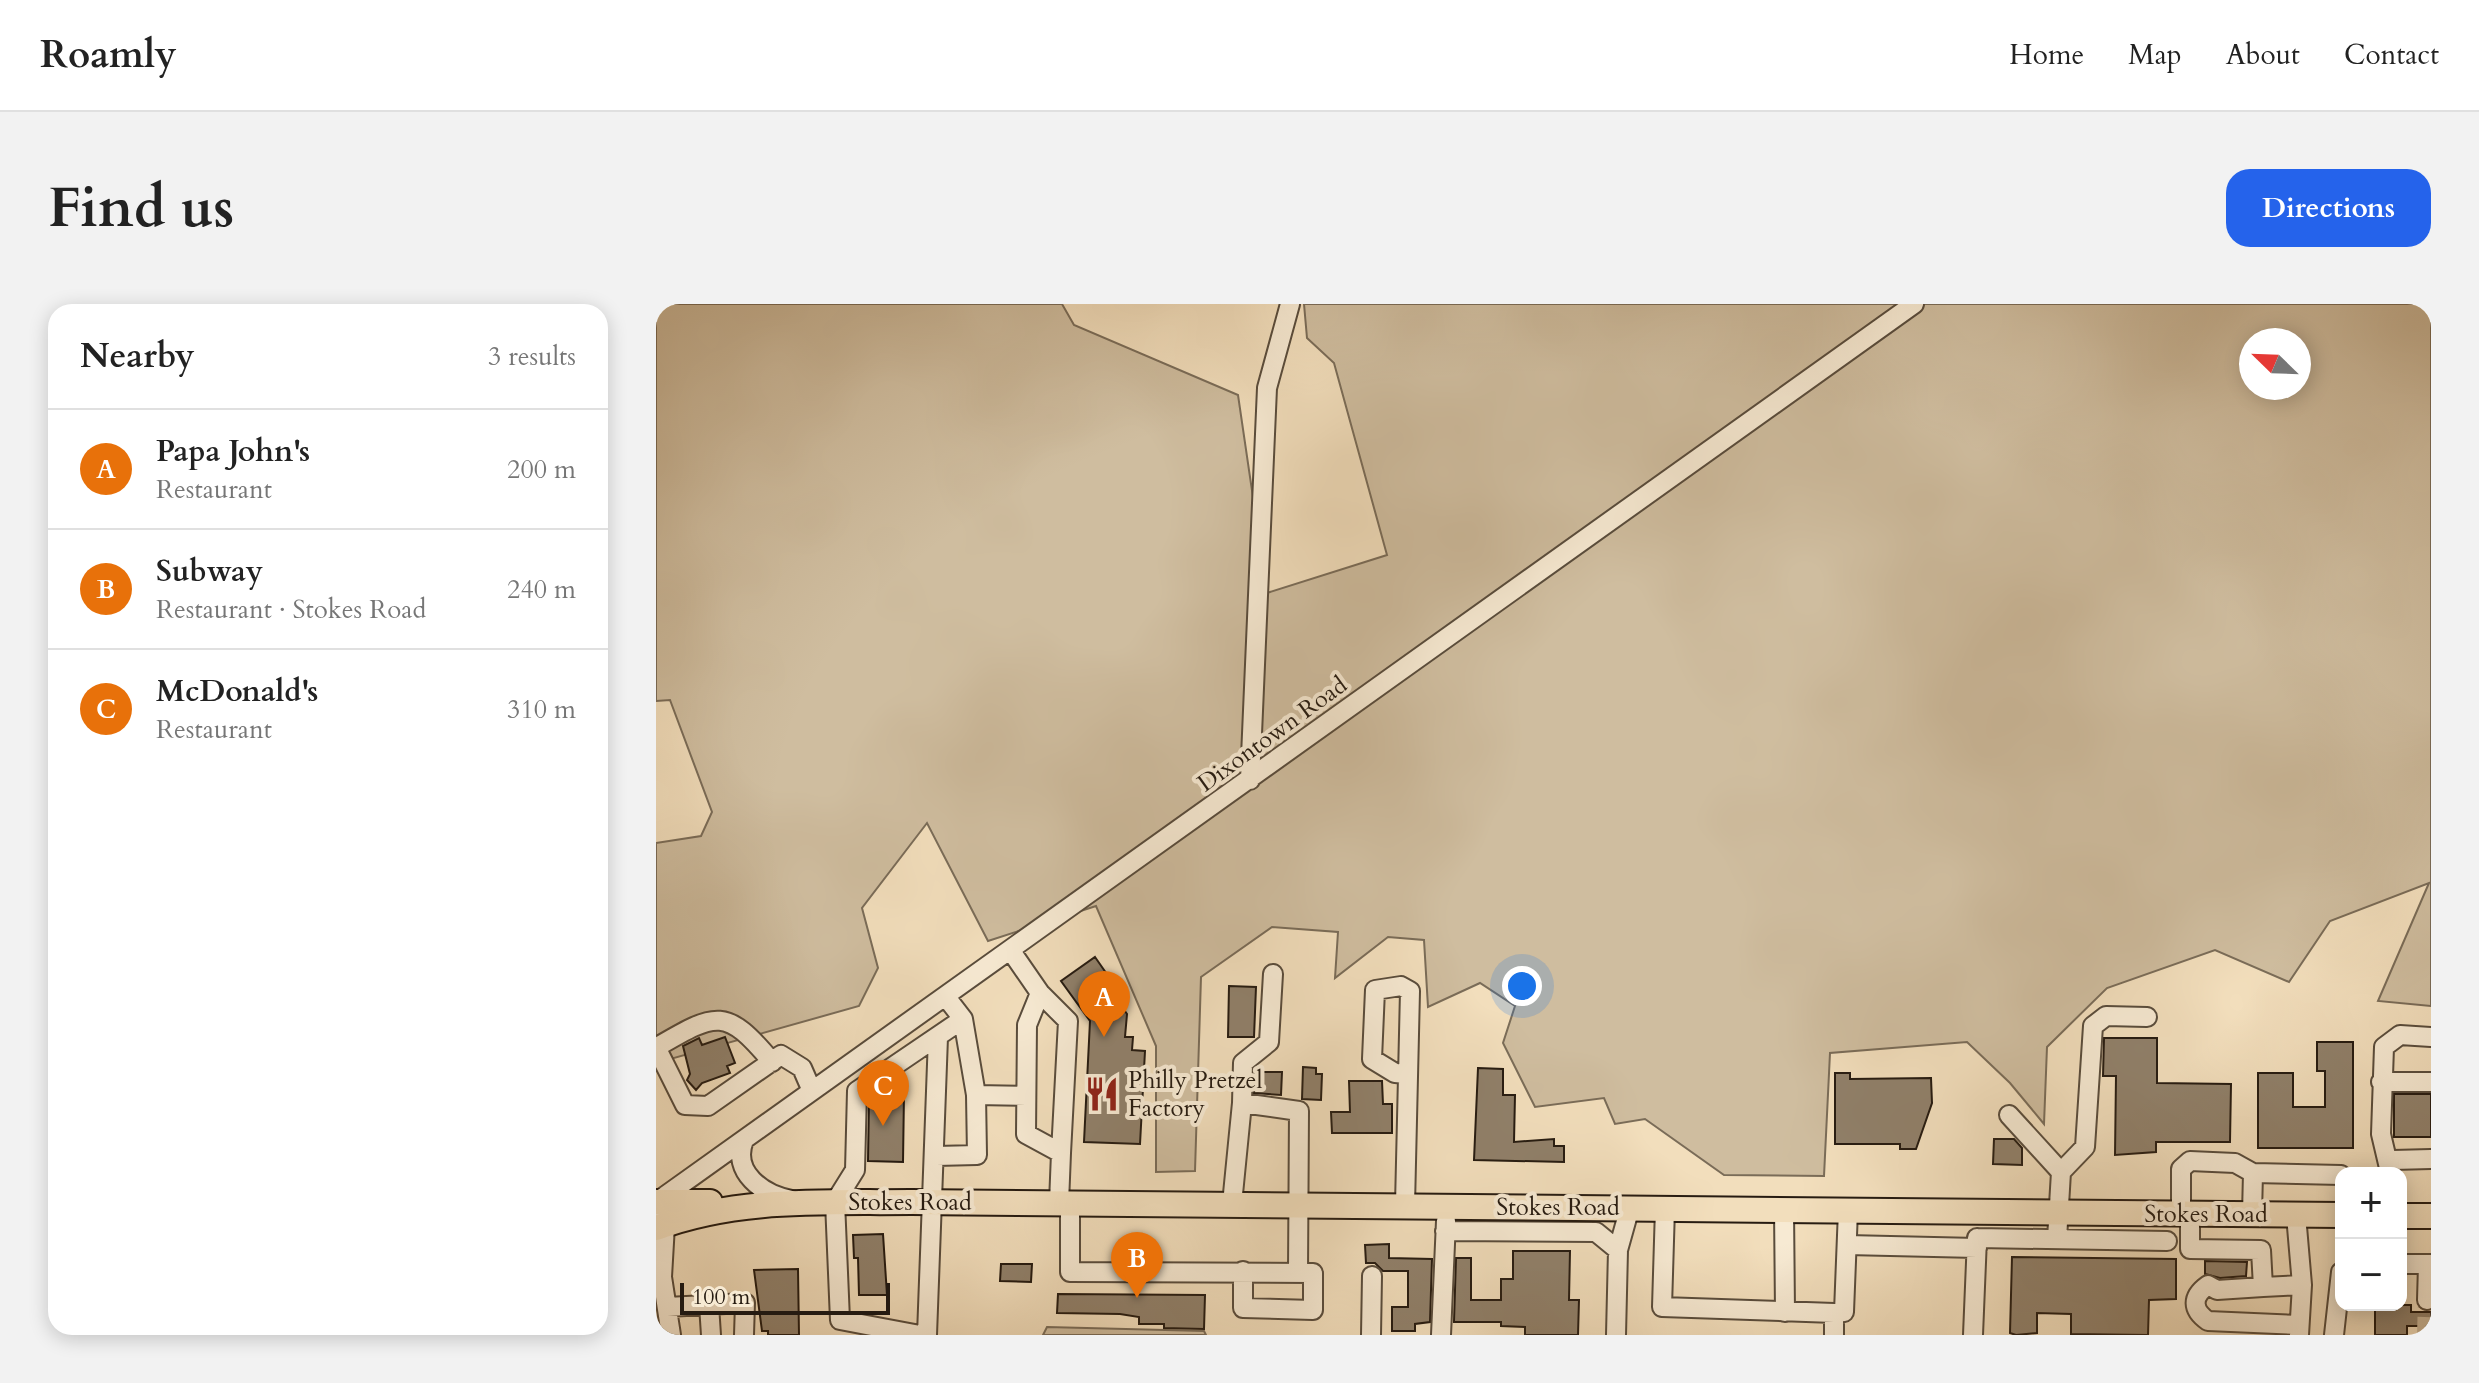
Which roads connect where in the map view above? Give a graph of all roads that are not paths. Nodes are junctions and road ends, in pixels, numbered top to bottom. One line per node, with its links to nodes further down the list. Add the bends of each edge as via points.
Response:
1 (1290, 304): 3 (street, via 1266,398)
2 (1914, 304): 3 (street, Dixontown Road)
3 (1250, 780): 4 (street, Dixontown Road)
4 (1011, 951): 6 (street); 7 (street, Dixontown Road)
5 (1273, 974): 20 (street, via 1269,1042 1243,1063)
6 (1040, 993): 19 (street, via 1027,1025); 23 (street, via 1068,1021)
7 (946, 997): 9 (street); 17 (street, Dixontown Road)
8 (2147, 1017): 28 (street, via 2106,1016 2093,1026 2085,1147)
9 (963, 1019): 10 (street); 18 (street)
10 (938, 1037): 24 (street); 31 (street, via 857,1091 855,1170)
11 (2431, 1037): 15 (street, via 2400,1035 2384,1047)
12 (656, 1047): 13 (street, via 719,1019 744,1029); 13 (street, via 685,1105 708,1106)
13 (772, 1062): 17 (street, via 781,1055 802,1068)
14 (1407, 1074): 14 (street, via 1410,991 1401,986 1375,990 1372,1059); 37 (street)
15 (2381, 1082): 16 (street); 26 (street, via 2381,1134)
16 (2431, 1082)
17 (812, 1091): 22 (street, Dixontown Road)
18 (976, 1095): 19 (street); 24 (street, via 977,1155)
19 (1026, 1096): 23 (street, via 1026,1134)
20 (1242, 1103): 35 (street); 36 (street, via 1299,1111)
21 (2009, 1115): 28 (street)
22 (744, 1140): 33 (street, via 740,1156 752,1181 772,1194); 43 (street, Dixontown Road)
23 (1061, 1153): 34 (street)
24 (936, 1156): 32 (street)
25 (2431, 1159): 27 (street, via 2399,1158)
26 (2388, 1167)
27 (2392, 1167)
28 (2061, 1172): 47 (street)
29 (2253, 1173): 30 (street); 48 (street, via 2235,1163 2190,1161 2181,1169); 49 (street)
30 (2335, 1175)
31 (835, 1202): 32 (main road, Stokes Road); 33 (main road, Stokes Road); 81 (street, via 840,1320)
32 (934, 1202): 34 (main road, Stokes Road); 82 (street)
33 (810, 1203): 43 (main road, Stokes Road)
34 (1065, 1203): 35 (main road, Stokes Road); 65 (street, via 1070,1272)
35 (1232, 1204): 36 (main road, Stokes Road)
36 (1299, 1204): 37 (main road, Stokes Road); 66 (street)
37 (1405, 1205): 38 (main road, Stokes Road)
38 (1446, 1206): 39 (main road, Stokes Road); 54 (street)
39 (1510, 1207): 40 (main road, Stokes Road); 55 (street)
40 (1603, 1207): 41 (main road, Stokes Road); 56 (street)
41 (1630, 1207): 42 (main road, Stokes Road); 62 (street)
42 (1665, 1208): 44 (main road, Stokes Road); 75 (street, via 1662,1307)
43 (658, 1209): 67 (street)
44 (1784, 1209): 45 (main road, Stokes Road); 75 (street)
45 (1848, 1210): 46 (main road, Stokes Road); 61 (street)
46 (1978, 1212): 47 (main road, Stokes Road); 60 (street)
47 (2058, 1213): 48 (main road, Stokes Road); 57 (street)
48 (2179, 1214): 49 (main road, Stokes Road); 58 (street); 59 (street)
49 (2252, 1214): 50 (main road, Stokes Road)
50 (2296, 1215): 51 (main road, Stokes Road); 69 (street)
51 (2335, 1215)
52 (2407, 1216): 53 (main road)
53 (2431, 1216)
54 (1445, 1231): 55 (street); 84 (street)
55 (1509, 1231): 56 (street)
56 (1596, 1232): 62 (street)
57 (2057, 1239): 58 (street); 60 (street)
58 (2167, 1241): 59 (street)
59 (2190, 1242): 70 (street, via 2190,1249 2261,1250)
60 (1977, 1243): 61 (street); 87 (street)
61 (1847, 1245): 76 (street, via 1844,1312)
62 (1618, 1250): 85 (street)
63 (2407, 1264): 64 (street)
64 (2430, 1264): 71 (street)
65 (1243, 1271): 66 (street); 66 (street, via 1243,1308 1313,1310 1313,1273)
66 (1298, 1272)
67 (659, 1276): 73 (street)
68 (1372, 1276): 83 (street)
69 (2302, 1285): 70 (street); 77 (street)
70 (2263, 1287): 77 (street, via 2217,1290 2208,1285 2194,1304 2208,1321)
71 (2427, 1300)
72 (709, 1305): 73 (street); 79 (street); 80 (street, via 745,1303)
73 (667, 1307): 78 (street)
74 (2337, 1311): 88 (street)
75 (1785, 1312): 76 (street)
76 (1834, 1313): 86 (street)
77 (2299, 1330)
78 (671, 1335)
79 (711, 1335)
80 (744, 1335)
81 (920, 1335)
82 (927, 1335)
83 (1371, 1335)
84 (1441, 1335)
85 (1616, 1335)
86 (1834, 1335)
87 (1973, 1335)
88 (2334, 1335)

